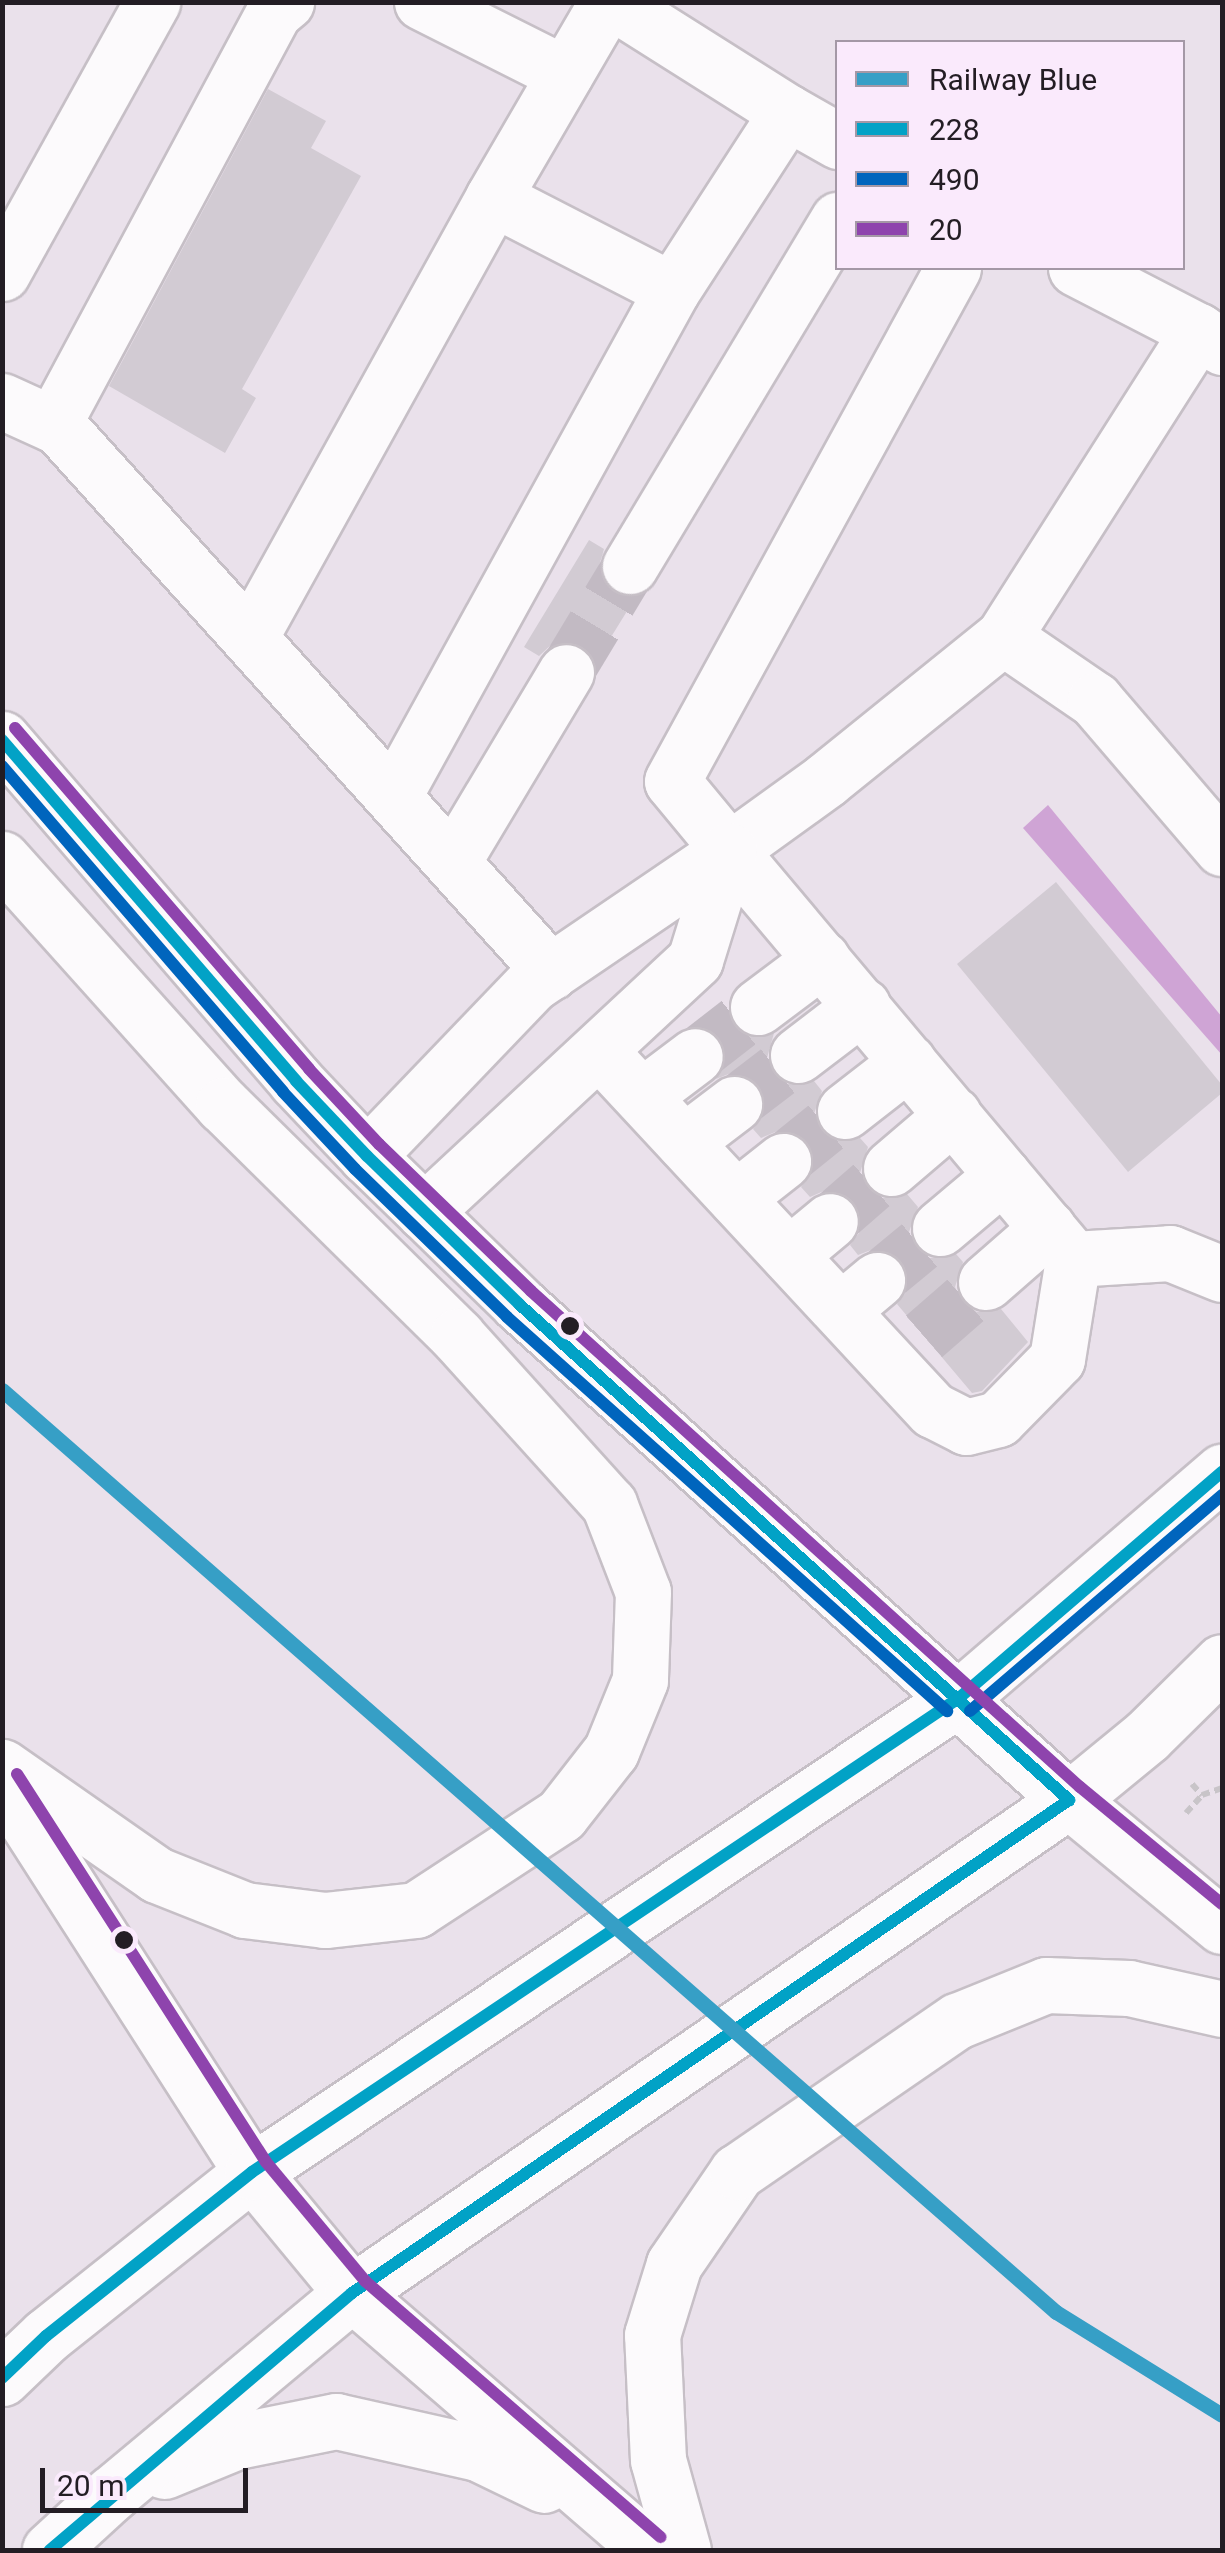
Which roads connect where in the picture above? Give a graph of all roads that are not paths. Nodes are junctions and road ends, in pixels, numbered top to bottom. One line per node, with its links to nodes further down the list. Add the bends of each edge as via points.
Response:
1 (152, 2): 12 (main road)
2 (286, 2): 16 (main road, via 274,12)
3 (422, 2): 5 (main road)
4 (610, 2): 5 (main road); 6 (main road)
5 (565, 74): 8 (main road)
6 (786, 112): 7 (main road); 13 (main road)
7 (835, 139)
8 (493, 198): 13 (main road); 18 (main road)
9 (835, 225): 17 (main road)
10 (952, 270): 24 (main road, via 672,782)
11 (1080, 270): 14 (main road)
12 (2, 273)
13 (672, 290): 22 (main road)
14 (1210, 339): 19 (main road)
15 (2, 400): 16 (main road)
16 (52, 424): 18 (main road)
17 (630, 566)
18 (250, 637): 22 (main road)
19 (1003, 637): 23 (main road, via 1095,700); 24 (main road)
20 (566, 672): 26 (main road)
21 (2, 739): 40 (main road)
22 (394, 795): 26 (main road)
23 (1222, 848)
24 (730, 850): 27 (main road); 28 (main road); 31 (main road, via 696,960)
25 (2, 859): 55 (main road, via 223,1106 457,1336 609,1504 643,1592 640,1680 611,1751 561,1814 416,1910 325,1920 245,1910 157,1874)
26 (453, 861): 28 (main road)
27 (822, 959): 29 (main road); 30 (main road)
28 (551, 972): 40 (main road)
29 (862, 1006): 32 (main road); 34 (main road)
30 (758, 1008)
31 (600, 1052): 35 (main road); 45 (main road)
32 (798, 1055)
33 (696, 1056): 35 (main road)
34 (908, 1062): 37 (main road); 38 (main road)
35 (642, 1096): 39 (main road)
36 (734, 1104): 39 (main road)
37 (844, 1111)
38 (953, 1115): 42 (main road); 43 (main road)
39 (684, 1142): 44 (main road)
40 (367, 1156): 45 (main road)
41 (782, 1161): 44 (main road)
42 (891, 1168)
43 (1003, 1175): 47 (main road); 48 (main road)
44 (736, 1198): 49 (main road)
45 (424, 1212): 54 (main road)
46 (830, 1221): 49 (main road)
47 (940, 1228)
48 (1060, 1243): 49 (main road, via 1057,1359 998,1419 966,1427 933,1410 907,1350 858,1294); 50 (main road, via 1170,1253); 51 (main road)
49 (788, 1256)
50 (1222, 1274)
51 (986, 1282)
52 (1222, 1472): 54 (main road)
53 (1222, 1662): 57 (main road)
54 (959, 1698): 57 (main road); 60 (main road)
55 (2, 1767)
56 (2, 1783): 60 (main road)
57 (1069, 1800): 58 (main road); 61 (main road)
58 (1222, 1926)
59 (1222, 2009): 67 (main road, via 1129,1988 1046,1985 957,2021 738,2172 674,2264 652,2335 658,2460)
60 (252, 2172): 61 (main road); 62 (main road)
61 (352, 2293): 63 (main road); 64 (main road)
62 (2, 2378)
63 (111, 2494): 64 (main road, via 237,2441 336,2421 478,2454); 65 (main road)
64 (602, 2512): 66 (main road)
65 (50, 2550)
66 (650, 2550)
67 (682, 2550)

